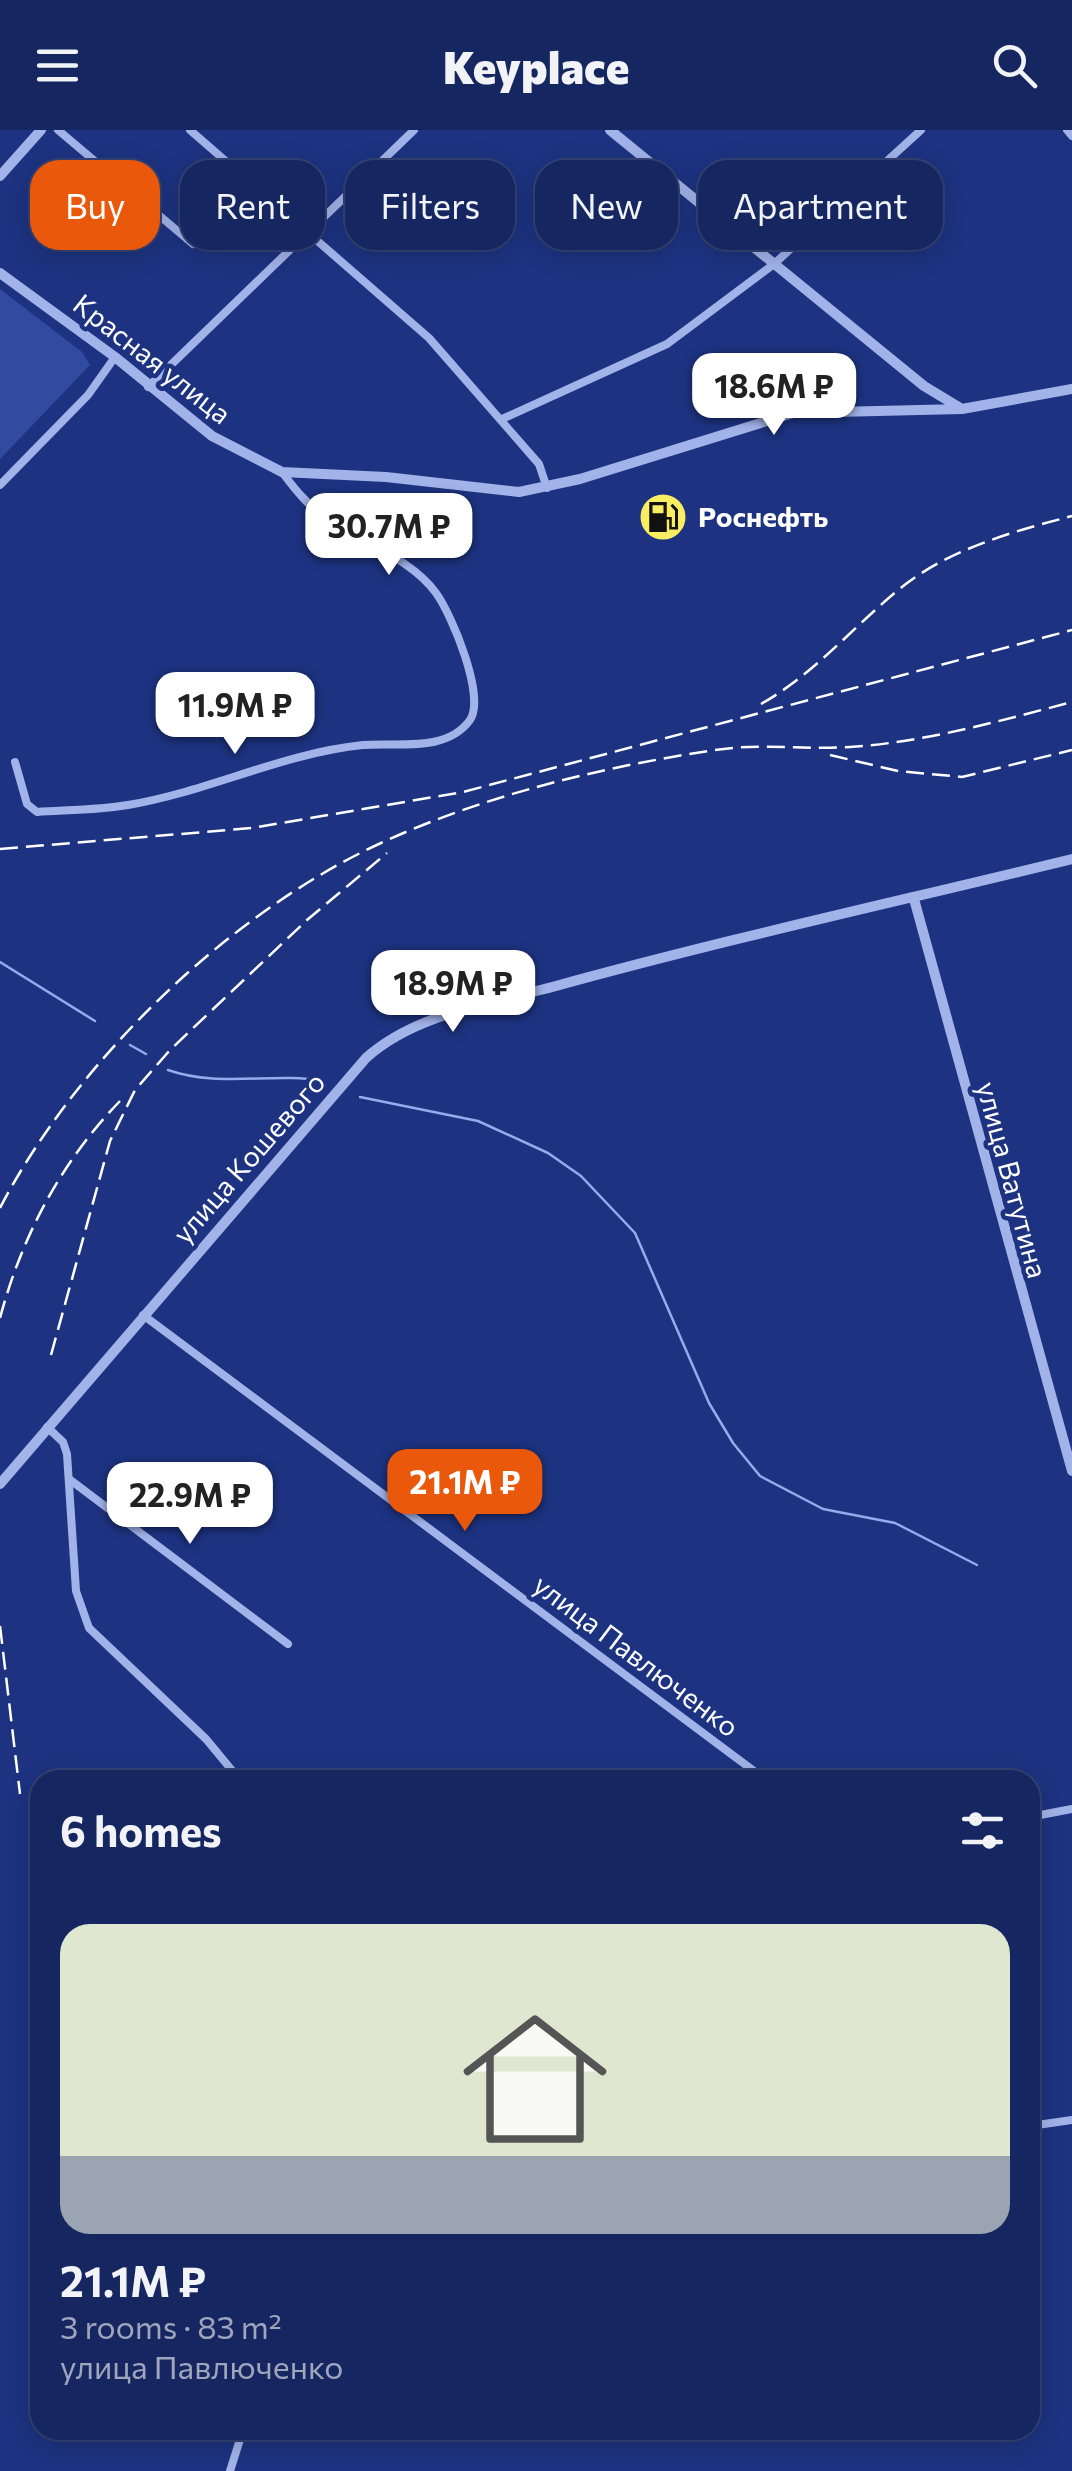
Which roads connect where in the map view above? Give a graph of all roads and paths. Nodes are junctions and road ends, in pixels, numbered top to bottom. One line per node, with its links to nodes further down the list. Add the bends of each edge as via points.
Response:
1 (40, 130): 10 (street)
2 (58, 130): 12 (street)
3 (190, 130): 9 (street)
4 (414, 130): 11 (street)
5 (610, 130): 15 (street)
6 (921, 130): 15 (street)
7 (1068, 130): 8 (street)
8 (1072, 136)
9 (225, 160)
10 (0, 176)
11 (325, 216)
12 (180, 233)
13 (325, 246): 21 (street, via 428,338)
14 (290, 250): 18 (street)
15 (774, 264): 20 (street); 21 (street, via 667,344)
16 (0, 272): 17 (street, Красная улица)
17 (115, 357): 18 (street, Красная улица); 23 (street, via 88,395)
18 (148, 387): 22 (street, Красная улица, via 212,436)
19 (1072, 389): 20 (street, Красная улица)
20 (962, 409): 24 (street, Красная улица, via 792,413)
21 (502, 418): 24 (street, via 539,464)
22 (282, 472): 24 (street, Красная улица, via 444,482 479,491); 25 (street, Красная улица, via 328,520 433,588 476,691 474,712 460,730 432,742 312,755 128,805 37,812 26,804)
23 (0, 485)
24 (547, 488)
25 (15, 762)
26 (1072, 860): 27 (street, улица Кошевого)
27 (914, 899): 28 (street, улица Кошевого, via 627,966 396,1035 366,1058); 30 (street, улица Ватутина)
28 (143, 1314): 29 (street, улица Кошевого); 35 (street, улица Павлюченко)
29 (47, 1427): 31 (street, via 63,1442); 32 (street, улица Кошевого)
30 (1072, 1471)
31 (70, 1479): 33 (street); 34 (street, via 76,1590 89,1628)
32 (0, 1484)
33 (288, 1644)
34 (232, 1770)
35 (753, 1770)
36 (1072, 1809): 37 (street)
37 (1040, 1815)
38 (1072, 2120): 39 (street)
39 (1040, 2125)
40 (241, 2440): 41 (street)
41 (230, 2471)

